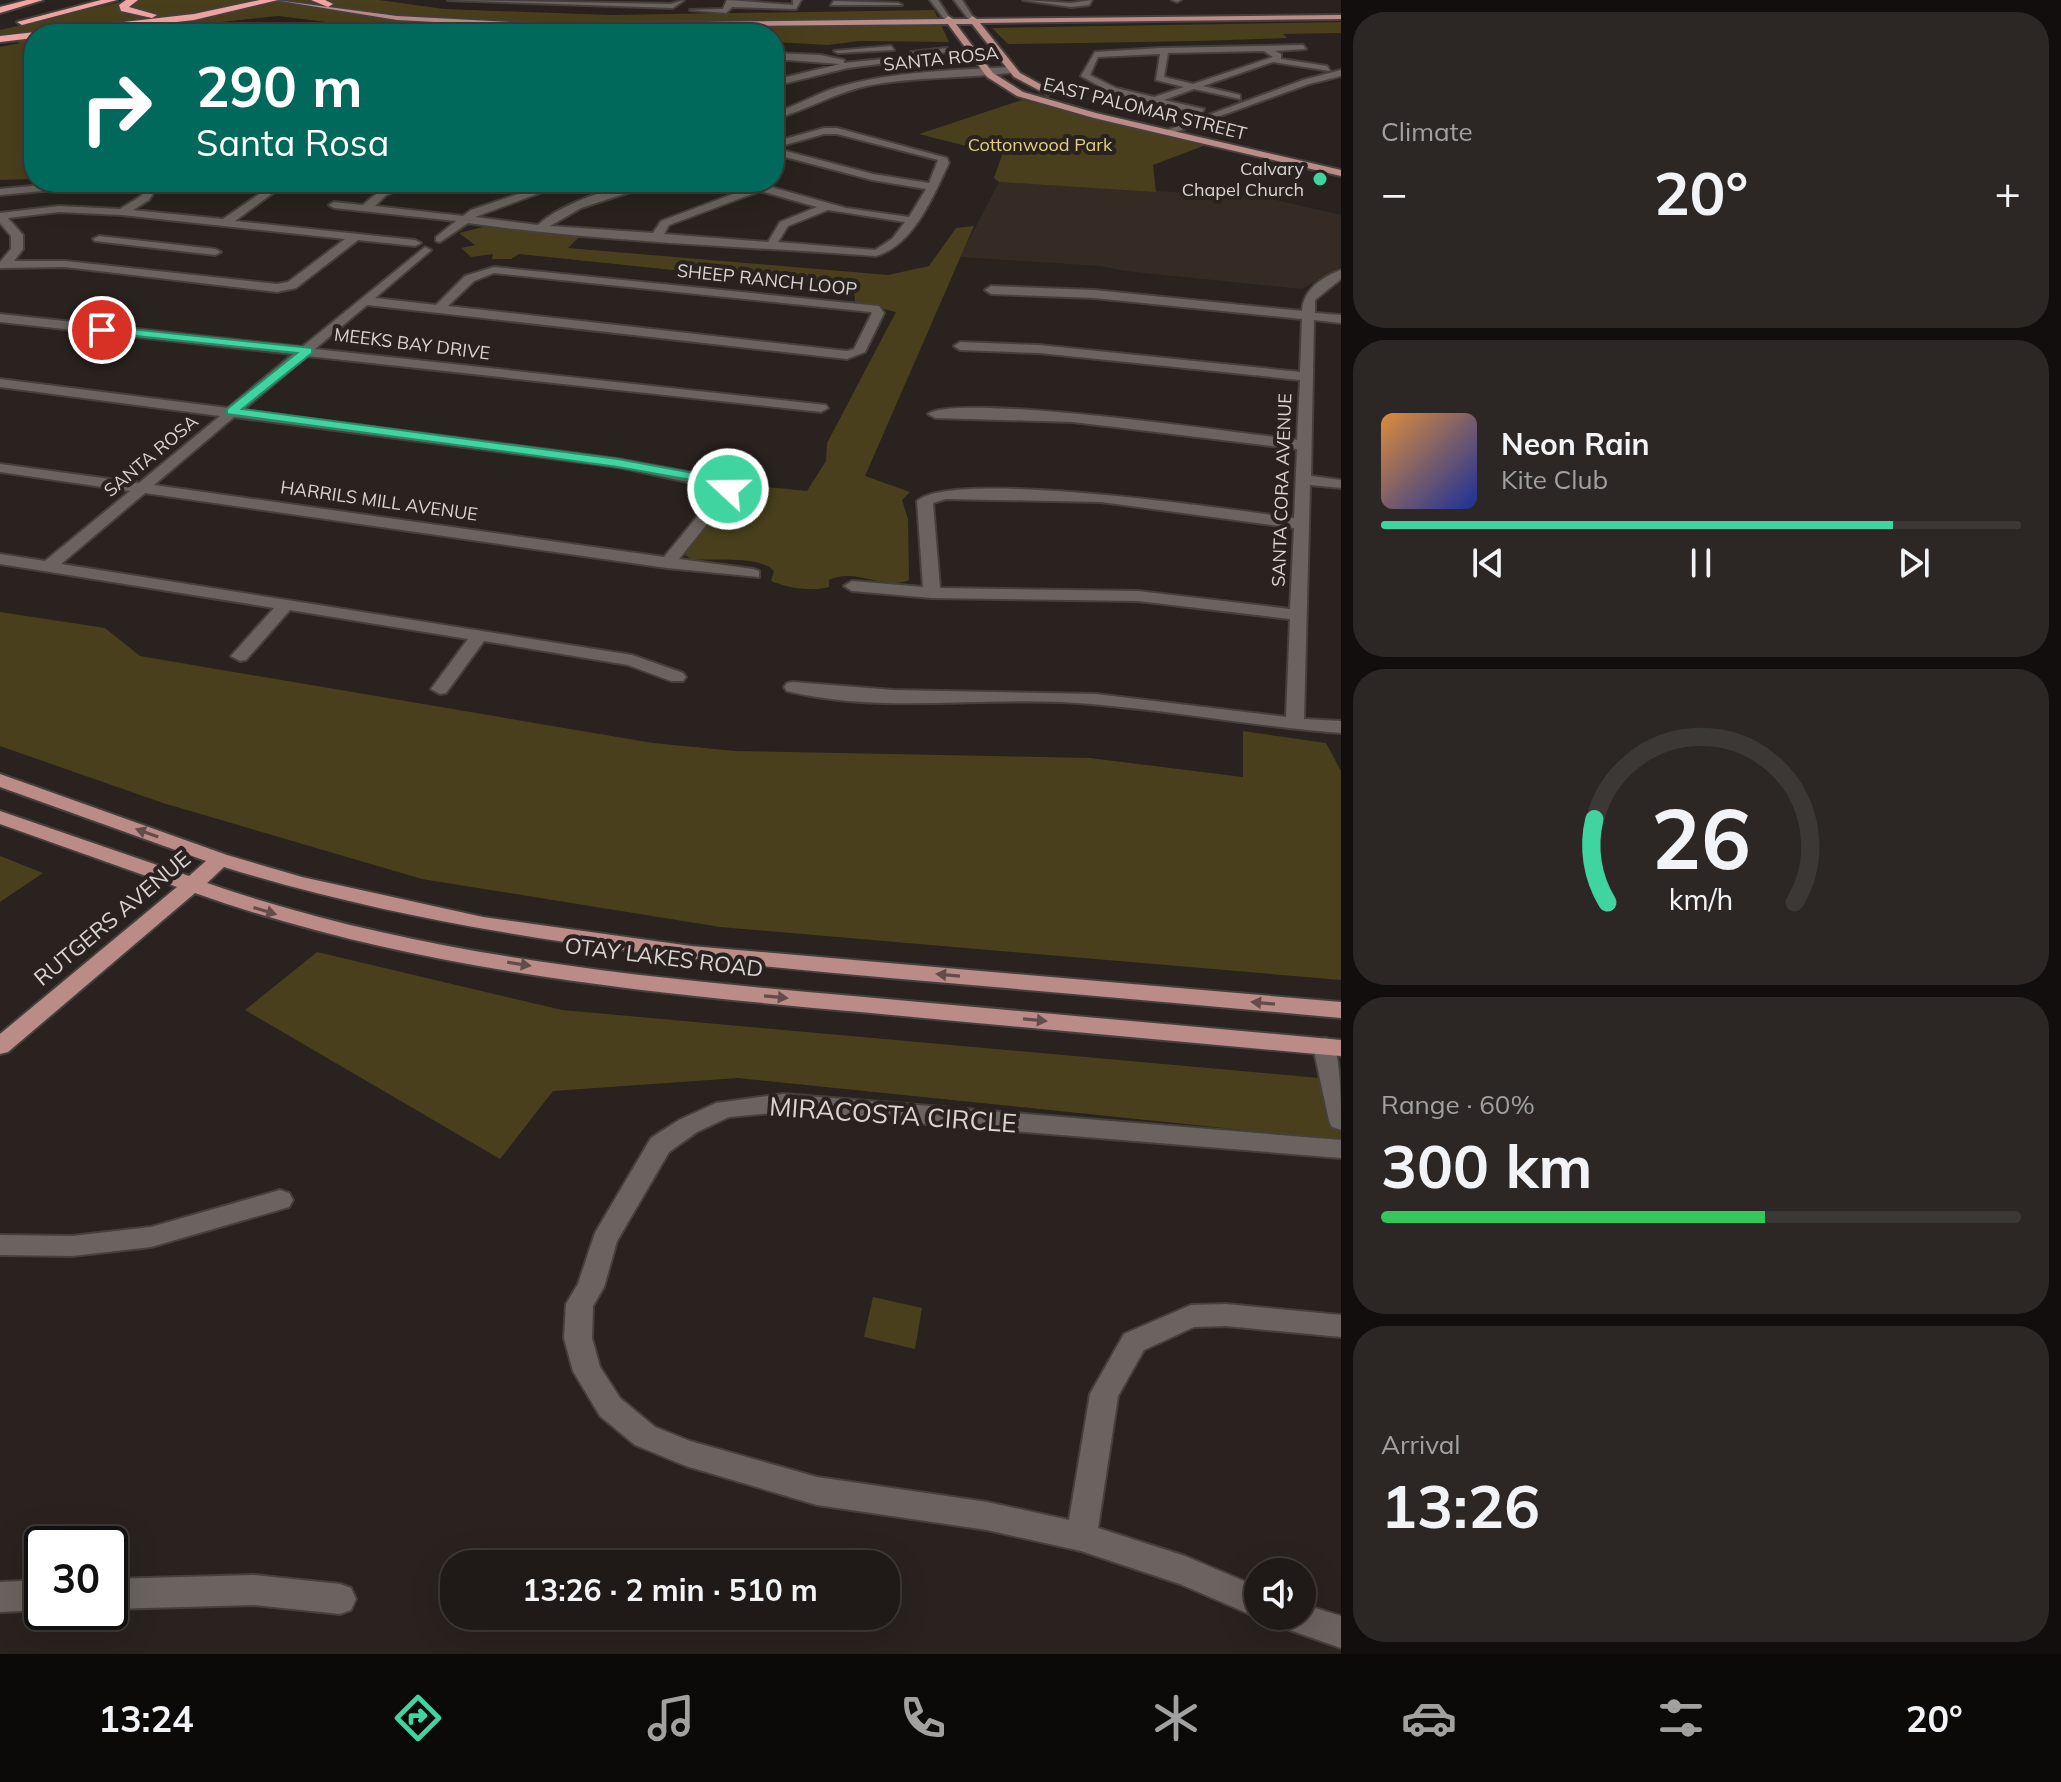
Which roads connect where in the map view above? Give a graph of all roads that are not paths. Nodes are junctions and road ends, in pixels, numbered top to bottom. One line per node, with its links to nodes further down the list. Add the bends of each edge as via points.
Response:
1 (112, 0): 29 (highway)
2 (133, 0): 3 (highway, via 124,9 159,15)
3 (253, 0)
4 (276, 0): 30 (highway); 31 (main road, via 397,18)
5 (307, 0): 20 (main road)
6 (316, 0): 20 (highway)
7 (452, 0): 11 (street)
8 (934, 0): 27 (street, EAST PALOMAR STREET)
9 (958, 0): 28 (street, EAST PALOMAR STREET)
10 (1088, 0): 12 (street, via 1079,5)
11 (475, 1): 14 (street)
12 (1031, 1)
13 (42, 2): 25 (highway)
14 (542, 2): 22 (street)
15 (680, 2): 22 (street)
16 (731, 2): 19 (street); 24 (street, via 726,11)
17 (856, 2): 18 (street); 21 (street)
18 (875, 2): 23 (street)
19 (796, 3)
20 (328, 4): 27 (main road, via 550,22)
21 (833, 4)
22 (610, 5)
23 (898, 5)
24 (694, 10)
25 (0, 12)
26 (1341, 15): 28 (main road)
27 (950, 20): 28 (main road); 32 (main road); 55 (main road, EAST PALOMAR STREET)
28 (974, 20): 53 (main road, EAST PALOMAR STREET)
29 (14, 23)
30 (132, 24)
31 (488, 24)
32 (662, 24)
33 (24, 36): 34 (highway)
34 (0, 39)
35 (1303, 47): 38 (street)
36 (896, 48): 37 (street)
37 (855, 49): 41 (street); 45 (street)
38 (1266, 49): 40 (street); 44 (street, via 1278,56)
39 (947, 50): 42 (street)
40 (1161, 50): 62 (street, via 1165,55 1157,76); 65 (street, via 1095,55 1085,76 1113,90)
41 (838, 51)
42 (916, 51): 45 (street); 47 (street)
43 (784, 56): 48 (street)
44 (1274, 60): 49 (street); 51 (street)
45 (877, 61): 48 (street)
46 (958, 63): 47 (street)
47 (931, 64): 50 (street)
48 (848, 65): 52 (street)
49 (1252, 67): 57 (street); 60 (street)
50 (885, 69)
51 (1327, 69)
52 (823, 70): 58 (street); 61 (street)
53 (1013, 70): 55 (street, SANTA ROSA); 68 (main road, EAST PALOMAR STREET, via 1043,91)
54 (870, 71): 58 (street)
55 (986, 71): 67 (street, SANTA ROSA, via 874,84 841,99); 69 (main road, EAST PALOMAR STREET, via 1020,94)
56 (1341, 73): 60 (street)
57 (1232, 74): 59 (street); 62 (street)
58 (844, 76): 63 (street)
59 (1246, 77)
60 (1315, 79): 68 (street)
61 (784, 80)
62 (1194, 87): 64 (street); 65 (street)
63 (784, 91)
64 (1237, 97)
65 (1154, 100): 66 (street)
66 (1201, 111)
67 (784, 112)
68 (1182, 125): 69 (street); 72 (main road, EAST PALOMAR STREET)
69 (1167, 132): 73 (main road, EAST PALOMAR STREET)
70 (784, 142): 74 (street, via 837,131 942,158)
71 (784, 154): 74 (street)
72 (1341, 162)
73 (1341, 173)
74 (931, 187): 90 (street)
75 (24, 190): 76 (street)
76 (0, 192)
77 (149, 192): 87 (street)
78 (269, 192): 91 (street)
79 (385, 192): 86 (street)
80 (535, 192): 89 (street)
81 (625, 192): 92 (street, via 565,212)
82 (747, 192): 94 (street, via 665,223)
83 (778, 192): 85 (street)
84 (334, 205): 86 (street)
85 (828, 206): 90 (street); 98 (street, via 784,224)
86 (366, 208): 89 (street)
87 (122, 212): 88 (street, via 59,209); 91 (street)
88 (0, 216): 100 (street, via 17,235 17,249)
89 (463, 219): 92 (street); 97 (street, via 440,239)
90 (911, 220): 98 (street, via 881,253)
91 (226, 222): 93 (street)
92 (540, 229): 94 (street)
93 (355, 237): 97 (street); 101 (street, via 292,285 277,288)
94 (656, 238): 98 (street)
95 (99, 239): 96 (street)
96 (155, 245): 99 (street); 101 (street)
97 (420, 246): 104 (street, SANTA ROSA)
98 (770, 247)
99 (215, 252)
100 (3, 265): 101 (street)
101 (118, 268)
102 (1341, 274): 106 (street, via 1314,291)
103 (991, 290): 106 (street, via 1094,294)
104 (366, 301): 105 (street, SHEEP RANCH LOOP); 110 (street, SANTA ROSA)
105 (439, 309): 105 (street, SHEEP RANCH LOOP, via 847,355 859,352 878,313 494,270 470,277)
106 (1307, 315): 108 (street); 111 (street, SANTA CORA AVENUE)
107 (0, 318): 110 (street, MEEKS BAY DRIVE)
108 (1341, 319)
109 (960, 346): 111 (street, via 1039,349)
110 (307, 350): 113 (street, MEEKS BAY DRIVE); 114 (street, SANTA ROSA)
111 (1307, 377): 116 (street, SANTA CORA AVENUE)
112 (0, 383): 114 (street)
113 (821, 408)
114 (231, 412): 120 (street, SANTA ROSA); 123 (street, via 618,463 726,483 728,489)
115 (935, 414): 116 (street, via 1056,416)
116 (1303, 445): 118 (street, SANTA CORA AVENUE)
117 (0, 468): 120 (street, HARRILS MILL AVENUE)
118 (1305, 480): 119 (street); 121 (street, SANTA CORA AVENUE)
119 (1341, 484)
120 (141, 487): 123 (street, HARRILS MILL AVENUE); 124 (street, SANTA ROSA)
121 (1302, 524): 127 (street, via 1101,497 945,494 925,501); 129 (street, SANTA CORA AVENUE)
122 (0, 559): 124 (street)
123 (667, 563): 125 (street, HARRILS MILL AVENUE)
124 (48, 567): 128 (street)
125 (753, 574)
126 (852, 586): 127 (street)
127 (932, 593): 129 (street, via 1138,596)
128 (287, 604): 130 (street); 131 (street)
129 (1297, 615): 135 (street, SANTA CORA AVENUE)
130 (479, 636): 132 (street, via 632,660); 134 (street)
131 (240, 656)
132 (677, 677)
133 (793, 687): 135 (street, via 863,695 1070,698)
134 (440, 689)
135 (1295, 725): 136 (street)
136 (1341, 727)
137 (0, 780): 139 (main road, OTAY LAKES ROAD, one-way to 137)
138 (0, 817): 140 (main road, OTAY LAKES ROAD)
139 (220, 859): 140 (main road, RUTGERS AVENUE); 141 (main road, OTAY LAKES ROAD, one-way to 139, via 691,953 441,916)
140 (190, 887): 142 (main road, RUTGERS AVENUE); 143 (main road, OTAY LAKES ROAD, one-way to 143, via 403,945 666,987)
141 (1341, 1010)
142 (0, 1046)
143 (1333, 1047): 144 (street)
144 (1341, 1121)
145 (1341, 1149): 149 (street, MIRACOSTA CIRCLE, via 783,1103 725,1109 660,1145 604,1240 591,1287 580,1304 581,1354 597,1389 618,1414 666,1447 817,1491 987,1516)
146 (280, 1200): 147 (street, via 151,1237 72,1246)
147 (0, 1245)
148 (1341, 1326): 149 (street, via 1191,1316 1134,1342 1104,1394)
149 (1081, 1537): 152 (street, MIRACOSTA CIRCLE)
150 (128, 1594): 154 (street, via 254,1590)
151 (24, 1596): 153 (street)
152 (1244, 1596)
153 (0, 1597)
154 (340, 1599)
155 (1316, 1624): 156 (street)
156 (1341, 1632)

